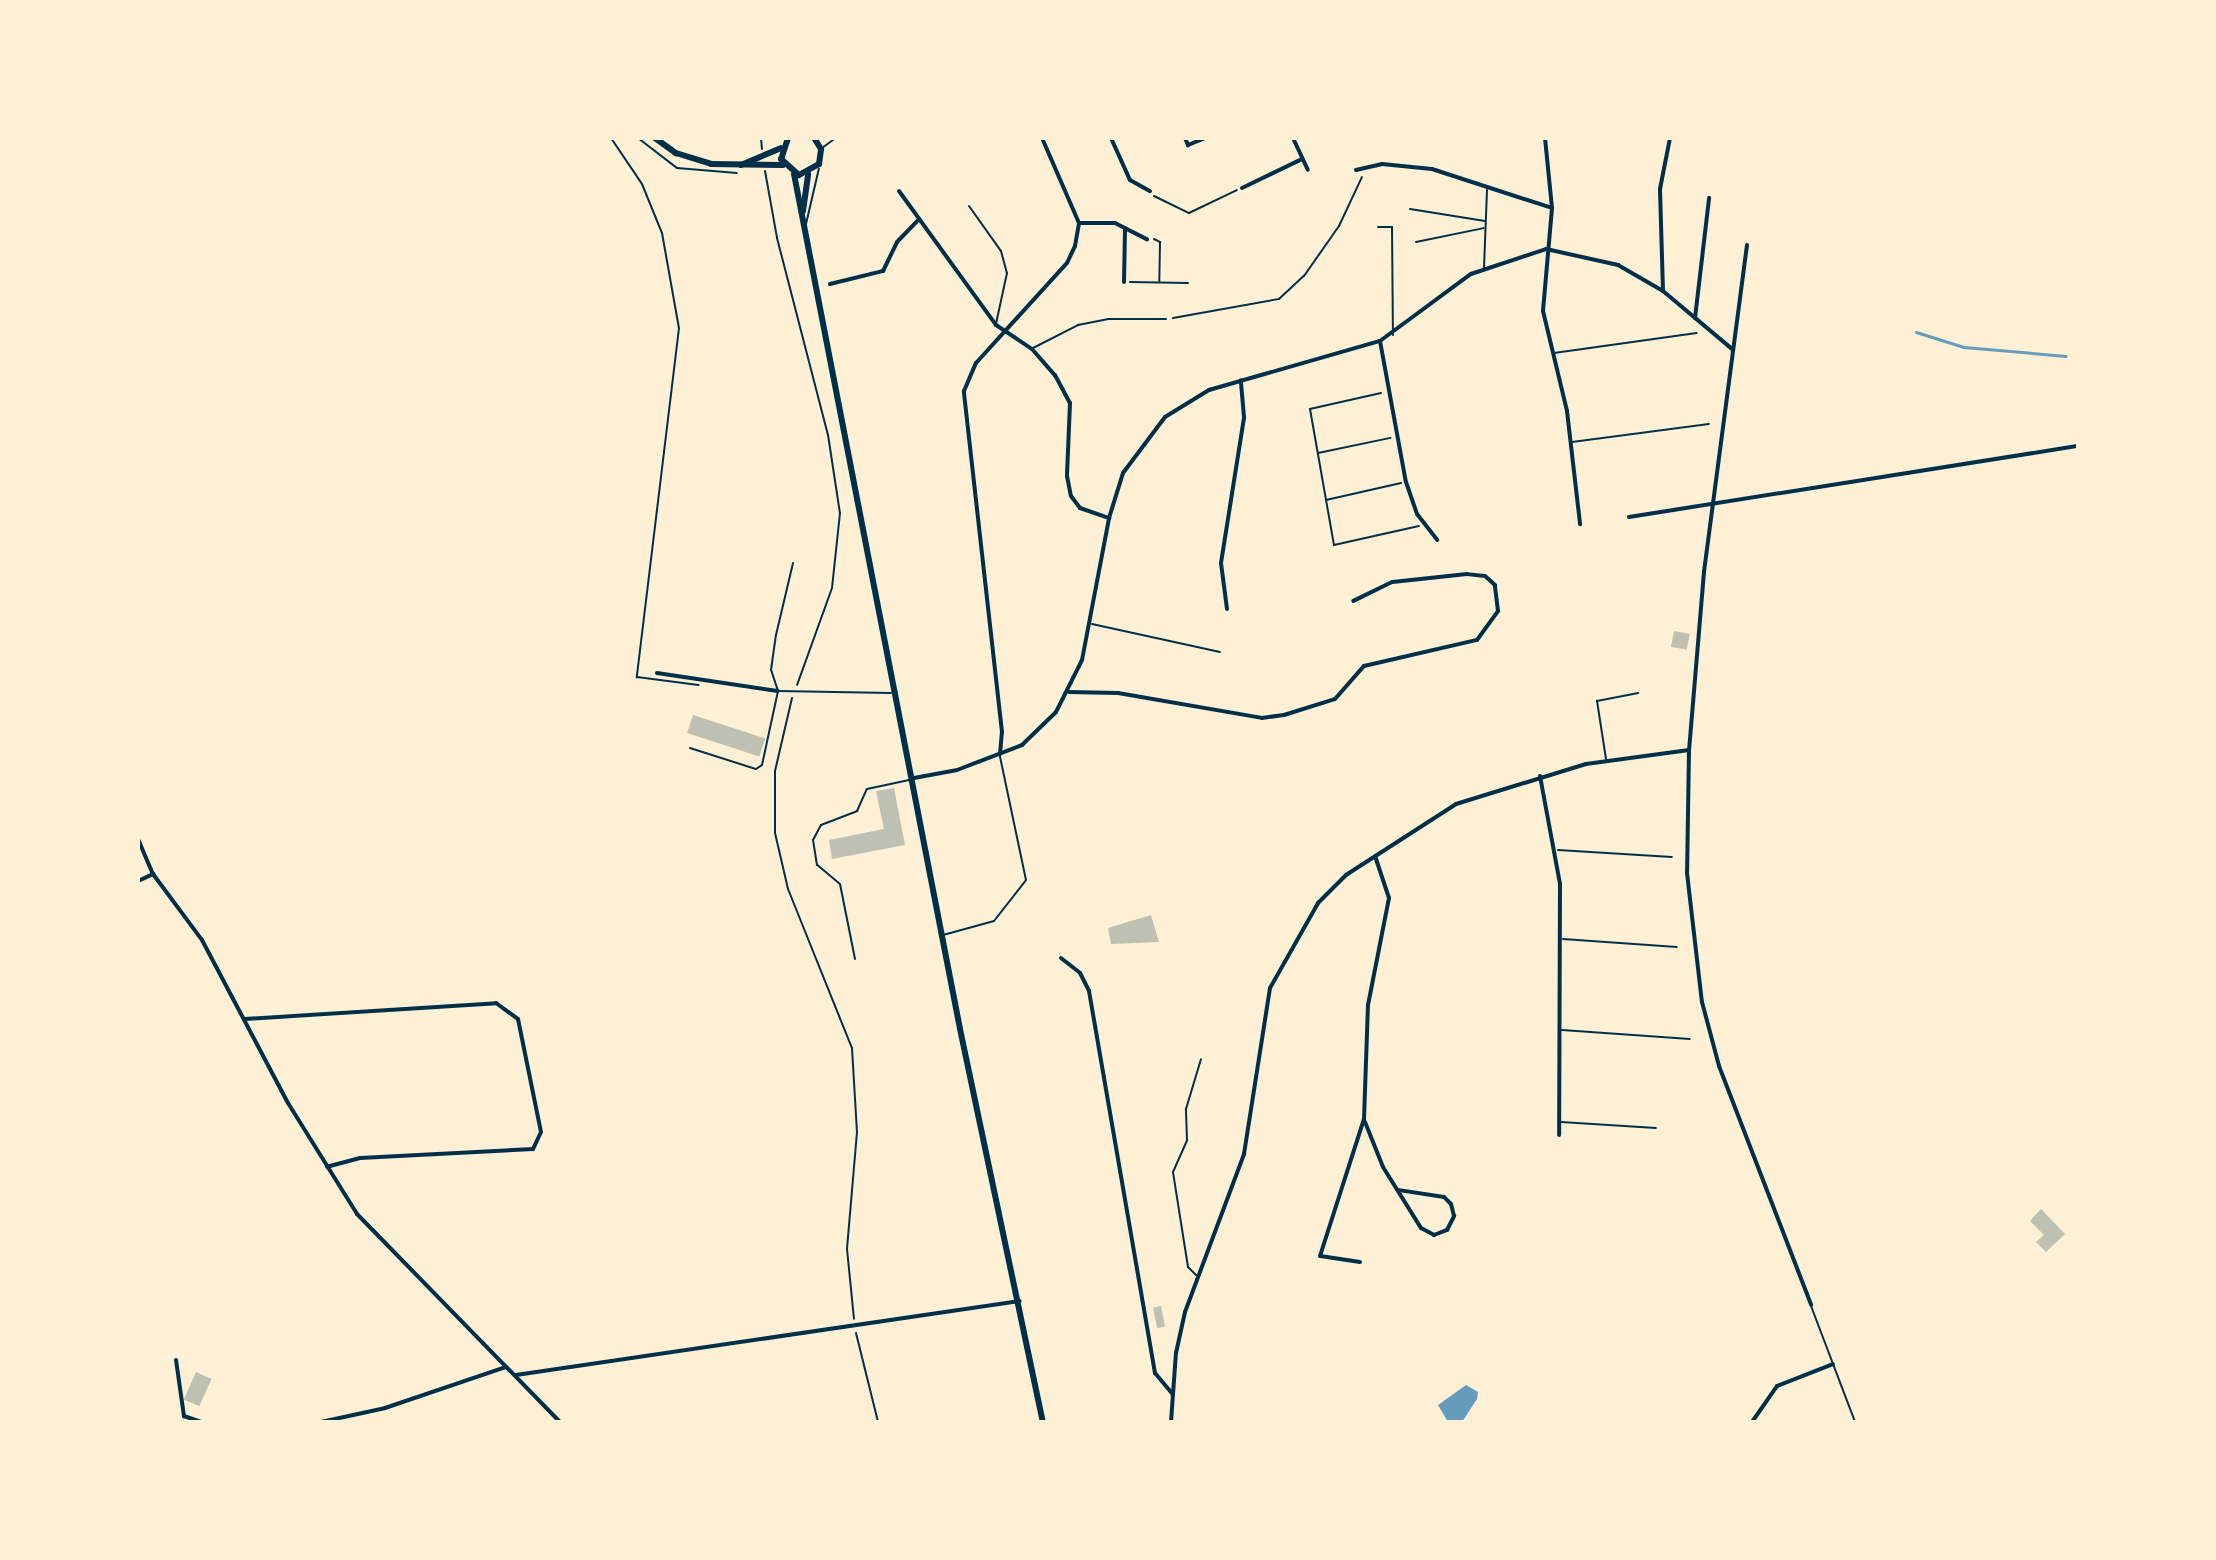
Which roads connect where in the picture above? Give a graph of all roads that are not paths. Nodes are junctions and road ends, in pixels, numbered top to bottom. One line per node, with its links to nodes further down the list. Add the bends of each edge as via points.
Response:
1 (655, 138): 15 (main road, via 689,159)
2 (788, 138): 13 (main road)
3 (836, 138): 12 (lane)
4 (1042, 138): 33 (street)
5 (1111, 138): 25 (street, via 1130,180)
6 (1185, 138): 7 (street, via 1188,145)
7 (1205, 138)
8 (1293, 138): 14 (street)
9 (1545, 138): 28 (street)
10 (1670, 138): 45 (street, via 1660,189)
11 (817, 139): 12 (main road)
12 (821, 149): 16 (main road)
13 (778, 150): 15 (main road); 17 (main road)
14 (1302, 159): 18 (street); 23 (street)
15 (752, 163): 17 (main road)
16 (819, 164): 21 (main road); 37 (lane)
17 (781, 165): 20 (main road)
18 (1308, 170)
19 (1356, 170): 22 (street, via 1410,165)
20 (794, 174): 21 (main road); 30 (main road)
21 (808, 174): 30 (main road)
22 (1487, 186): 28 (street); 32 (lane)
23 (1242, 188)
24 (899, 191): 31 (street)
25 (1150, 191)
26 (1709, 198): 46 (street)
27 (969, 206): 48 (lane, via 1001,251 1007,273)
28 (1552, 208): 41 (street)
29 (1410, 209): 32 (lane)
30 (802, 219): 37 (main road)
31 (917, 221): 44 (street, via 897,242 883,271); 48 (street)
32 (1486, 221): 36 (lane)
33 (1079, 223): 35 (street); 49 (street, via 1067,263)
34 (1378, 227): 51 (lane, via 1392,227)
35 (1125, 228): 38 (street); 43 (street)
36 (1485, 228): 39 (lane); 42 (lane)
37 (804, 229): 73 (main road)
38 (1147, 239)
39 (1416, 242)
40 (1747, 245): 54 (street)
41 (1546, 249): 42 (street); 45 (street, via 1618,265); 55 (street, via 1543,311)
42 (1484, 269): 51 (street)
43 (1124, 282)
44 (830, 284)
45 (1663, 291): 46 (street)
46 (1695, 318): 54 (street)
47 (1166, 319): 53 (lane, via 1078,325)
48 (996, 325): 49 (street)
49 (1005, 332): 53 (street); 77 (street, via 976,363 964,391 1002,732)
50 (1697, 333): 55 (lane)
51 (1393, 335): 52 (street)
52 (1380, 341): 56 (street); 64 (street, via 1406,482 1424,525)
53 (1032, 349): 62 (street, via 1070,403 1071,496 1080,508)
54 (1732, 349): 60 (street)
55 (1553, 353): 58 (street)
56 (1241, 380): 62 (street, via 1209,390 1165,417 1130,461); 67 (street, via 1244,417 1221,563)
57 (1709, 424): 58 (lane)
58 (1571, 442): 63 (street)
59 (2078, 446): 60 (street)
60 (1711, 505): 61 (street); 76 (street)
61 (1629, 517)
62 (1109, 518): 68 (street)
63 (1580, 524)
64 (1437, 540)
65 (793, 563): 71 (lane, via 771,670)
66 (1353, 601): 72 (street, via 1392,582 1467,574 1485,576 1495,585 1498,611 1477,640 1364,666 1335,699 1284,715 1206,711 1118,693)
67 (1227, 609)
68 (1092, 624): 69 (lane); 72 (street)
69 (1220, 652)
70 (657, 673): 71 (street)
71 (778, 691): 73 (lane); 75 (lane, via 762,765 756,769)
72 (1069, 692): 77 (street, via 1042,729)
73 (896, 693): 80 (main road)
74 (1638, 693): 78 (lane, via 1597,701)
75 (690, 748)
76 (1689, 750): 78 (street); 105 (street, via 1687,873 1702,1002 1735,1116)
77 (1000, 754): 80 (street); 87 (lane, via 1026,880 994,921)
78 (1607, 760): 79 (street)
79 (1540, 776): 82 (street); 83 (street, via 1456,804)
80 (914, 778): 87 (main road); 91 (lane, via 867,789 857,811 821,825 813,840 817,865 840,884)
81 (138, 839): 85 (street)
82 (1558, 850): 84 (lane); 88 (street)
83 (1375, 856): 96 (street, via 1389,898 1368,1005); 103 (street, via 1318,903 1279,965 1264,1014 1244,1154)
84 (1672, 857)
85 (153, 874): 86 (street); 92 (street, via 202,940)
86 (138, 881)
87 (942, 936): 104 (main road)
88 (1562, 939): 89 (lane); 93 (street)
89 (1677, 947)
90 (1061, 958): 110 (street, via 1080,973 1089,991 1155,1373)
91 (855, 959)
92 (245, 1019): 100 (street); 100 (street, via 496,1003 518,1019 541,1132 533,1149 360,1158)
93 (1561, 1030): 94 (lane); 97 (street)
94 (1690, 1039)
95 (1201, 1059): 103 (lane, via 1186,1109 1187,1140 1173,1172 1188,1267)
96 (1364, 1119): 101 (street, via 1370,1142); 102 (street, via 1320,1256)
97 (1560, 1122): 98 (lane); 99 (street)
98 (1656, 1128)
99 (1559, 1135)
100 (327, 1167): 108 (street, via 365,1223)
101 (1398, 1190): 101 (street, via 1421,1228 1434,1235 1447,1230 1454,1216 1444,1197)
102 (1360, 1262)
103 (1197, 1276): 110 (street, via 1176,1353)
104 (1020, 1301): 109 (street); 114 (main road)
105 (1811, 1305): 107 (lane)
106 (176, 1360): 111 (street, via 184,1416)
107 (1833, 1364): 116 (street, via 1777,1386); 117 (lane)
108 (506, 1367): 109 (street); 112 (street, via 385,1408)
109 (516, 1375): 113 (street)
110 (1172, 1393): 115 (street)
111 (201, 1422)
112 (321, 1422)
113 (560, 1422)
114 (1043, 1422)
115 (1171, 1422)
116 (1752, 1422)
117 (1855, 1422)

